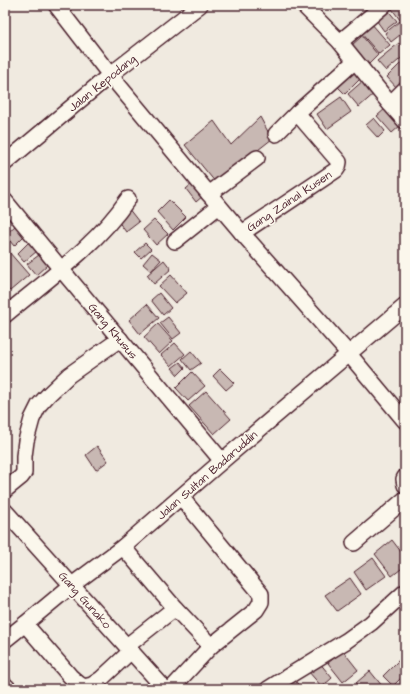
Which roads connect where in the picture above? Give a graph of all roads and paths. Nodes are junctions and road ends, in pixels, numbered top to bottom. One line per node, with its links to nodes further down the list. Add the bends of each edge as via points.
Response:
1 (56, 5): 7 (street)
2 (200, 5): 7 (street, Jalan Kepodang)
3 (303, 5): 5 (street)
4 (384, 5): 5 (street)
5 (340, 42): 6 (street)
6 (355, 61): 9 (street); 10 (street)
7 (110, 75): 14 (street, Jalan Kepodang); 15 (street)
8 (405, 89): 9 (street)
9 (390, 104): 11 (street)
10 (297, 113): 12 (street); 19 (street, Gang Zainal Kusen, via 339,162 338,167)
11 (405, 121)
12 (276, 134)
13 (257, 158): 15 (street)
14 (5, 163)
15 (208, 194): 18 (street)
16 (128, 199): 21 (street, via 95,239)
17 (5, 200): 21 (street, Gang Khusus)
18 (219, 206): 19 (street); 20 (street)
19 (242, 233): 25 (street)
20 (175, 241)
21 (61, 269): 23 (street); 24 (street, Gang Khusus)
22 (405, 306): 25 (street, Jalan Sultan Badaruddin)
23 (5, 315)
24 (120, 339): 27 (street, Gang Khusus); 30 (street, via 69,375 39,405 26,441 24,473)
25 (349, 354): 26 (street); 27 (street, Jalan Sultan Badaruddin)
26 (405, 421)
27 (222, 461): 31 (street, Jalan Sultan Badaruddin)
28 (405, 477): 29 (street)
29 (405, 485)
30 (5, 490)
31 (181, 497): 35 (street, Jalan Sultan Badaruddin); 42 (street, via 261,594 261,602 256,610)
32 (405, 499): 34 (street)
33 (5, 511): 36 (street, Gang Gunako)
34 (354, 543)
35 (123, 547): 36 (street, Jalan Sultan Badaruddin); 38 (street)
36 (72, 584): 39 (street, Jalan Sultan Badaruddin); 41 (street, Gang Gunako)
37 (405, 592): 46 (street, via 352,637)
38 (175, 608): 41 (street); 42 (street)
39 (25, 624): 40 (street, Jalan Sultan Badaruddin); 41 (street, via 70,676 84,687 101,679)
40 (5, 640)
41 (131, 646): 44 (street, Gang Gunako)
42 (211, 646): 44 (street)
43 (5, 685): 45 (street)
44 (169, 688)
45 (9, 689)
46 (268, 689)

